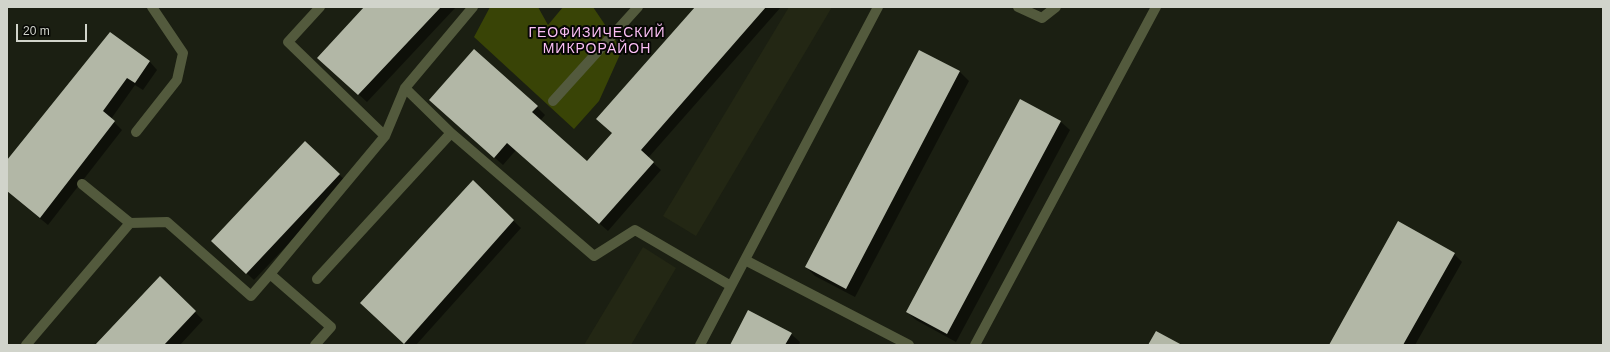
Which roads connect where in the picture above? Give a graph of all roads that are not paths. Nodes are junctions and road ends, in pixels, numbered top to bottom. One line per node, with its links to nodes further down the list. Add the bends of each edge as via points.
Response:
1 (152, 7): 11 (lane, via 183,53 177,80)
2 (320, 7): 13 (lane, via 288,42)
3 (473, 7): 9 (lane)
4 (638, 7): 10 (lane)
5 (878, 7): 16 (lane)
6 (1018, 7): 7 (lane, via 1042,18)
7 (1056, 7)
8 (1156, 7): 24 (lane)
9 (405, 88): 12 (lane); 13 (lane)
10 (553, 101)
11 (136, 132)
12 (451, 133): 18 (lane); 19 (lane, via 594,256 635,230)
13 (385, 136): 17 (lane)
14 (82, 184): 15 (lane)
15 (130, 223): 17 (lane, via 167,222 251,296); 20 (lane)
16 (745, 260): 19 (lane); 23 (lane)
17 (270, 274): 21 (lane, via 331,327)
18 (317, 279)
19 (731, 286): 22 (lane)
20 (26, 345)
21 (315, 345)
22 (700, 345)
23 (909, 345)
24 (975, 345)

